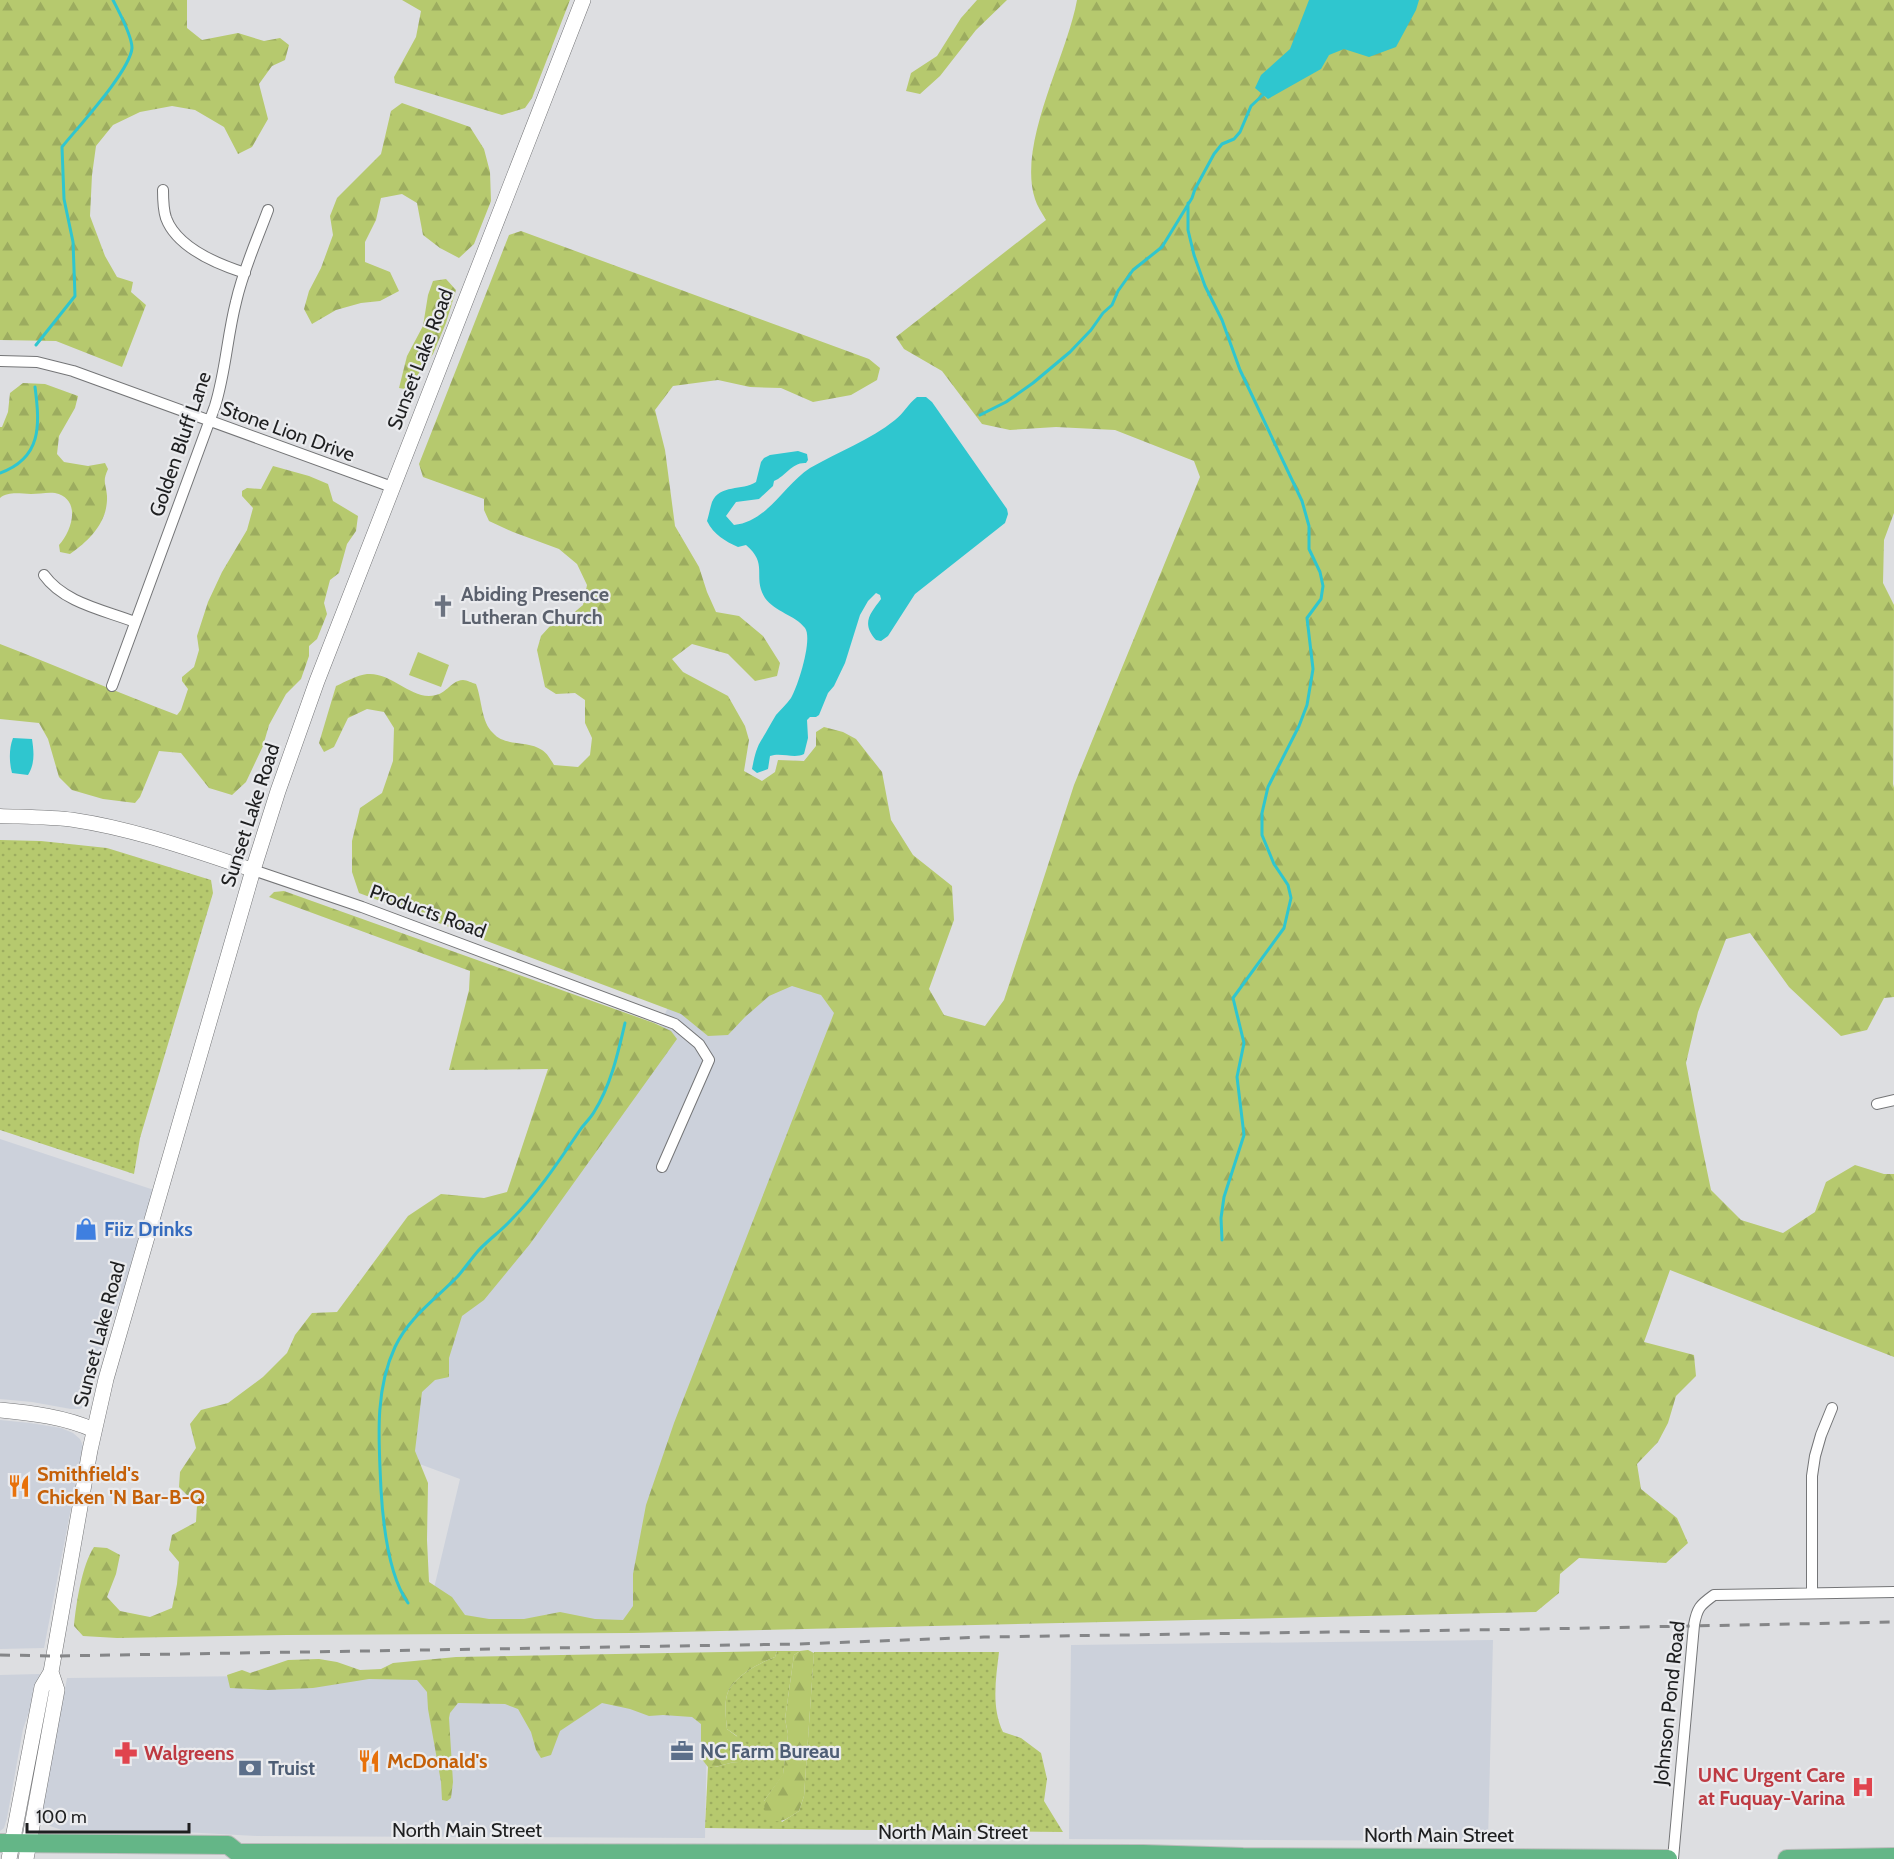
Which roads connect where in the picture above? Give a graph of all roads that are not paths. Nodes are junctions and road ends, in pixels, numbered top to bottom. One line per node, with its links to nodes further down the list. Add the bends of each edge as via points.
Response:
1 (583, 0): 7 (main road, Sunset Lake Road)
2 (164, 190): 4 (street, via 166,219 177,235 210,260)
3 (268, 210): 4 (street, Golden Bluff Lane)
4 (245, 273): 6 (street, Golden Bluff Lane, via 236,302 224,377)
5 (0, 362): 6 (street, Stone Lion Drive, via 62,367)
6 (210, 421): 7 (street, Stone Lion Drive); 9 (street, Golden Bluff Lane)
7 (392, 488): 12 (main road, Sunset Lake Road, via 317,681)
8 (44, 575): 9 (street, via 69,598)
9 (135, 622): 10 (street, Golden Bluff Lane)
10 (112, 686)
11 (0, 816): 12 (street, Products Road, via 97,824)
12 (253, 870): 15 (street, Products Road, via 675,1024 699,1044 709,1060); 18 (main road, Sunset Lake Road)
13 (1894, 1100): 14 (street)
14 (1877, 1104)
15 (662, 1167)
16 (1832, 1407): 19 (street, via 1821,1434 1812,1476)
17 (0, 1410): 18 (main road, via 49,1416)
18 (94, 1430): 21 (main road, Sunset Lake Road, via 51,1672 57,1690)
19 (1812, 1593): 20 (street, Johnson Pond Road); 27 (street, Johnson Pond Road, via 1714,1595 1697,1610)
20 (1894, 1593)
21 (15, 1849): 22 (highway, North Main Street, via 228,1845)
22 (234, 1856): 23 (highway, North Main Street)
23 (306, 1856): 24 (highway, North Main Street)
24 (1143, 1857): 26 (highway, North Main Street)
25 (1894, 1857): 28 (highway)
26 (1668, 1859)
27 (1673, 1859)
28 (1787, 1859)

